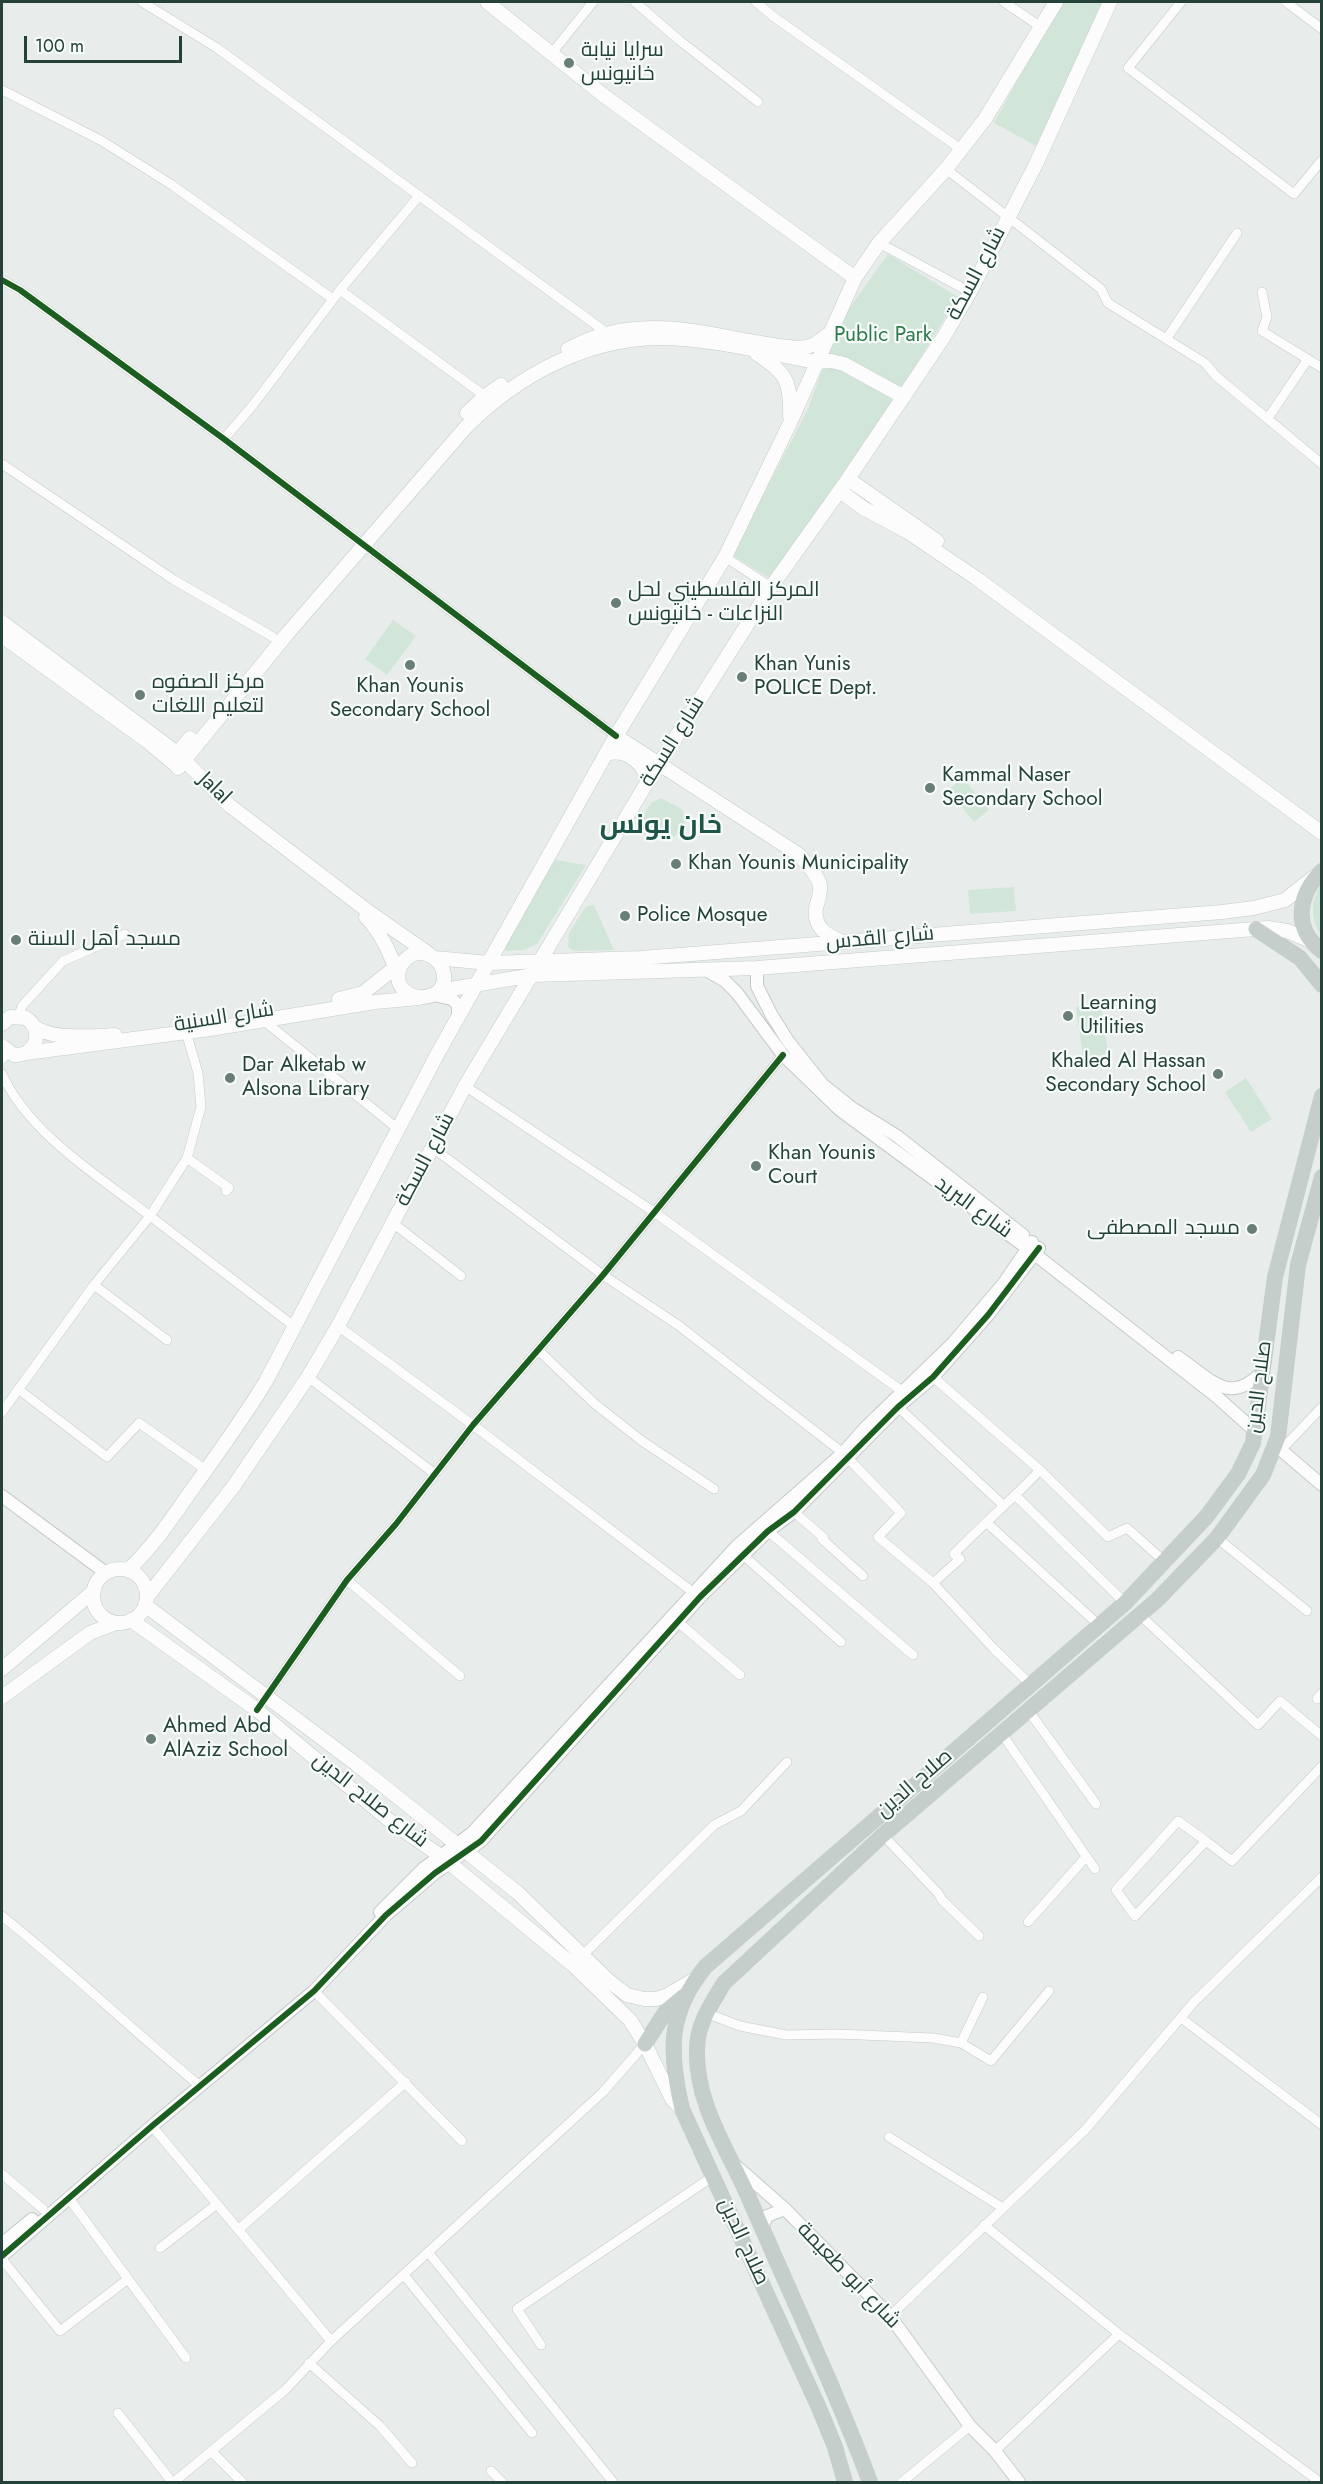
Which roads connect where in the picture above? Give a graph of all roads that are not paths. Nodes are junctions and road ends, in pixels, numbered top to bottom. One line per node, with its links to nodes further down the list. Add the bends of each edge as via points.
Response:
1 (142, 2): 19 (street, via 217,48)
2 (487, 2): 13 (main road)
3 (593, 2): 13 (street)
4 (635, 2): 15 (street)
5 (756, 2): 16 (street)
6 (1004, 2): 11 (street)
7 (1056, 2): 11 (main road, شارع السكة)
8 (1110, 2): 20 (main road, شارع السكة)
9 (1181, 2): 17 (street, via 1128,68 1294,194)
10 (1286, 2): 12 (street)
11 (1041, 27): 16 (main road, شارع السكة)
12 (1322, 29)
13 (552, 53): 23 (main road, via 603,95)
14 (2, 90): 28 (street, via 102,141)
15 (758, 102)
16 (962, 150): 18 (main road, شارع السكة)
17 (1322, 160)
18 (946, 169): 20 (street); 22 (main road, شارع السكة)
19 (419, 196): 25 (street); 30 (street)
20 (1007, 216): 26 (main road, شارع السكة); 31 (street, via 1101,289 1108,303)
21 (1237, 233): 31 (street)
22 (879, 243): 23 (main road, شارع السكة); 26 (street)
23 (855, 278): 29 (main road, شارع السكة)
24 (2, 280): 40 (street)
25 (340, 290): 28 (street); 36 (street)
26 (970, 292): 37 (main road, شارع السكة)
27 (1262, 292): 33 (street, via 1267,317 1262,331)
28 (333, 298): 40 (street)
29 (831, 332): 30 (main road, via 807,348 679,328); 34 (main road, شارع السكة)
30 (607, 333): 36 (main road, via 543,360)
31 (1167, 338): 38 (street, via 1205,363)
32 (753, 351): 34 (main road); 39 (main road, via 783,375 790,398); 45 (main road, via 695,340 625,341 541,370 497,398 472,421)
33 (1308, 359): 35 (street); 38 (street)
34 (817, 362): 37 (main road, via 844,364); 39 (main road, شارع السكة)
35 (1322, 368)
36 (485, 396): 45 (main road, via 458,422)
37 (904, 397): 43 (main road, شارع السكة)
38 (1268, 418): 42 (street)
39 (790, 423): 46 (main road, شارع السكة)
40 (224, 439): 45 (street)
41 (2, 464): 50 (street, via 174,580)
42 (1322, 464)
43 (848, 479): 44 (main road, شارع السكة); 56 (main road)
44 (840, 491): 47 (main road, شارع السكة); 57 (main road, via 976,578)
45 (361, 543): 50 (main road); 51 (street); 53 (main road)
46 (726, 556): 47 (street); 51 (main road, شارع السكة)
47 (771, 587): 54 (main road, شارع السكة)
48 (2, 622): 53 (main road, Jalal)
49 (2, 636): 53 (main road, Jalal)
50 (273, 637): 53 (main road)
51 (616, 736): 52 (main road, شارع السكة); 54 (main road)
52 (606, 754): 55 (main road, via 618,752 633,758 644,769); 65 (main road, شارع السكة)
53 (178, 761): 63 (main road, Jalal, via 229,805); 67 (main road, Jalal, via 226,809 364,915)
54 (660, 764): 55 (main road, شارع السكة); 61 (main road, via 798,854 819,882 819,925 829,936)
55 (648, 782): 64 (main road, شارع السكة)
56 (1322, 823)
57 (1322, 833)
58 (1319, 874): 61 (main road, شارع القدس, via 1285,900 1254,908); 62 (highway, via 1304,893 1301,906 1302,920)
59 (1256, 929): 62 (main road, شارع القدس, via 1287,931); 66 (main road, شارع القدس); 71 (highway, via 1300,958)
60 (125, 934): 74 (street, via 63,961)
61 (845, 943): 64 (main road, شارع القدس)
62 (1318, 949)
63 (432, 956): 65 (main road, شارع القدس); 67 (main road, via 414,954); 72 (main road, via 440,963 444,978)
64 (541, 962): 65 (main road, شارع القدس); 69 (main road, شارع السكة)
65 (489, 963): 70 (main road, شارع السكة)
66 (757, 968): 68 (main road, شارع القدس); 94 (street, شارع البريد, via 757,986 771,1014 823,1085 897,1136)
67 (399, 970): 73 (main road, via 406,992); 77 (main road, شارع السنية, via 354,996 207,1021 113,1035 62,1036)
68 (706, 970): 69 (main road, شارع القدس); 81 (street, شارع البريد, via 738,993)
69 (533, 975): 70 (main road, شارع القدس); 83 (main road, شارع السكة)
70 (477, 984): 72 (main road, شارع القدس); 75 (main road, شارع السكة)
71 (1322, 985)
72 (436, 993): 73 (main road); 75 (street, via 458,1005)
73 (419, 998): 76 (main road, شارع السنية)
74 (8, 1017): 77 (main road, شارع السنية, via 26,1017)
75 (458, 1017): 85 (main road, شارع السكة)
76 (263, 1020): 78 (main road, شارع السنية); 85 (street)
77 (35, 1027): 80 (main road, via 37,1040)
78 (186, 1032): 80 (main road, شارع السنية); 88 (street, via 198,1074 201,1107)
79 (4, 1053): 80 (main road, شارع السنية)
80 (26, 1053)
81 (783, 1055): 91 (street); 94 (street, شارع البريد, via 840,1110)
82 (2, 1074): 92 (street, via 23,1109 52,1140)
83 (465, 1086): 87 (main road, شارع السكة); 91 (street)
84 (1322, 1096): 86 (highway, صلاح الدين)
85 (398, 1129): 99 (main road, شارع السكة)
86 (1315, 1144): 102 (highway, صلاح الدين, via 1275,1277)
87 (433, 1148): 93 (main road, شارع السكة); 95 (street)
88 (187, 1158): 90 (street, via 229,1188); 92 (street)
89 (1322, 1177): 112 (highway, صلاح الدين, via 1298,1265)
90 (226, 1191)
91 (654, 1212): 95 (street); 106 (street)
92 (150, 1216): 97 (street); 99 (street)
93 (393, 1223): 96 (street); 98 (main road, شارع السكة)
94 (1033, 1248): 102 (street, شارع البريد, via 1171,1353 1219,1384 1230,1389 1243,1388); 104 (street, via 994,1307); 106 (street); 111 (street, شارع البريد)
95 (603, 1275): 101 (street); 113 (street, via 678,1325)
96 (461, 1276)
97 (94, 1285): 100 (street); 105 (street)
98 (338, 1326): 103 (main road, شارع السكة); 110 (street)
99 (295, 1328): 114 (main road, شارع السكة, via 239,1425)
100 (167, 1340)
101 (537, 1350): 110 (street); 118 (street, via 595,1404)
102 (1263, 1371): 111 (highway, صلاح الدين)
103 (308, 1377): 116 (street); 135 (main road, شارع السكة, via 233,1487)
104 (933, 1377): 106 (street); 115 (street)
105 (18, 1389): 109 (street); 114 (street, via 107,1457 139,1423)
106 (906, 1394): 107 (street); 113 (street)
107 (898, 1407): 113 (street); 121 (street)
108 (1322, 1407): 112 (street)
109 (2, 1412)
110 (473, 1425): 116 (street); 134 (street)
111 (1255, 1431): 127 (highway, صلاح الدين, via 1238,1474)
112 (1278, 1446): 117 (street); 125 (highway, صلاح الدين, via 1263,1475)
113 (846, 1456): 122 (street); 132 (street, via 901,1513 878,1537); 134 (street, via 745,1539)
114 (206, 1470): 128 (main road, شارع السكة, via 143,1556)
115 (1040, 1470): 120 (street); 127 (street, via 1108,1537 1127,1528)
116 (435, 1474): 131 (street)
117 (1322, 1485)
118 (714, 1490)
119 (2, 1496): 129 (street)
120 (1016, 1496): 121 (street); 136 (street)
121 (1003, 1505): 123 (street)
122 (794, 1512): 124 (street); 130 (street)
123 (986, 1522): 132 (street, via 954,1554 960,1559); 142 (street)
124 (768, 1531): 126 (street); 144 (street)
125 (1217, 1538): 137 (street); 138 (highway, صلاح الدين)
126 (743, 1555): 134 (street); 143 (street)
127 (1165, 1562): 136 (highway, صلاح الدين)
128 (128, 1570): 129 (main road); 135 (main road, via 142,1580)
129 (106, 1573): 133 (main road)
130 (863, 1576)
131 (346, 1580): 147 (street); 150 (street)
132 (933, 1583): 148 (street)
133 (94, 1591): 141 (main road, via 96,1608); 145 (main road)
134 (697, 1595): 140 (street); 160 (street)
135 (146, 1601): 139 (main road, via 141,1613); 150 (main road, شارع صلاح الدين)
136 (1125, 1603): 142 (highway, صلاح الدين)
137 (1307, 1611)
138 (1140, 1615): 152 (highway, صلاح الدين); 154 (street, via 1258,1725 1280,1701)
139 (131, 1620): 141 (main road); 151 (main road, شارع صلاح الدين)
140 (678, 1622): 146 (street); 160 (street, via 481,1841)
141 (116, 1623): 149 (main road, via 90,1633)
142 (1100, 1626): 148 (highway, صلاح الدين)
143 (841, 1642)
144 (913, 1655)
145 (2, 1669)
146 (740, 1675)
147 (460, 1676)
148 (1025, 1688): 152 (highway, via 1016,1702); 169 (highway, صلاح الدين)
149 (2, 1697)
150 (267, 1697): 151 (street); 160 (main road, شارع صلاح الدين)
151 (257, 1710): 162 (main road, شارع صلاح الدين, via 390,1821)
152 (1027, 1712): 153 (highway, صلاح الدين); 157 (street)
153 (1002, 1734): 158 (highway, صلاح الدين); 161 (street)
154 (1322, 1736)
155 (787, 1762): 168 (street, via 741,1811 714,1825)
156 (1322, 1766): 159 (street, via 1232,1861)
157 (1096, 1804)
158 (883, 1835): 167 (street); 174 (highway, صلاح الدين, via 724,1983)
159 (1206, 1841): 159 (street, via 1178,1821 1116,1890 1135,1917)
160 (460, 1849): 162 (street); 168 (main road, شارع صلاح الدين, via 518,1893)
161 (1086, 1857): 163 (street); 166 (street)
162 (446, 1861): 170 (street, via 386,1915); 177 (main road, شارع صلاح الدين, via 573,1965 630,2020); 179 (street, via 424,1868 308,1987)
163 (1095, 1869)
164 (1322, 1877): 175 (street)
165 (2, 1916): 179 (street)
166 (1028, 1922)
167 (979, 1936)
168 (584, 1956): 169 (main road, شارع صلاح الدين, via 609,1981 635,1998 666,1996)
169 (695, 1979): 172 (highway, صلاح الدين)
170 (314, 1991): 178 (street); 179 (street)
171 (1049, 1991): 176 (street, via 991,2061)
172 (686, 1995): 177 (highway, via 666,2011); 180 (highway, صلاح الدين, via 675,2021 672,2050)
173 (983, 1997): 176 (street)
174 (706, 2013): 176 (street, via 740,2026 786,2035 933,2038); 185 (highway, صلاح الدين, via 696,2049 699,2076 710,2116)
175 (1181, 2018): 181 (street); 190 (street, via 1085,2130)
176 (961, 2043)
177 (645, 2044): 180 (main road, شارع صلاح الدين, via 672,2099); 198 (street, via 603,2092)
178 (406, 2082): 184 (street); 195 (street)
179 (196, 2084): 182 (street); 191 (street)
180 (682, 2109): 187 (highway, صلاح الدين)
181 (1322, 2125)
182 (152, 2126): 188 (street); 189 (street)
183 (889, 2137): 190 (street)
184 (462, 2141)
185 (734, 2164): 192 (street, شارع أبو طعيمة); 194 (highway, صلاح الدين)
186 (2, 2174): 191 (street)
187 (712, 2177): 205 (street, via 517,2309); 219 (highway, صلاح الدين, via 819,2408)
188 (68, 2197): 199 (street); 201 (street)
189 (216, 2204): 195 (street); 197 (street)
190 (1003, 2208): 193 (street)
191 (43, 2209): 196 (street)
192 (785, 2209): 194 (street, via 767,2216); 202 (street, شارع أبو طعيمة)
193 (984, 2225): 202 (street); 203 (street)
194 (762, 2228): 220 (highway, صلاح الدين)
195 (238, 2230): 204 (street)
196 (2, 2244)
197 (160, 2248)
198 (428, 2252): 200 (street); 218 (street)
199 (2, 2258): 201 (street, via 60,2331)
200 (404, 2275): 204 (street); 210 (street)
201 (128, 2279): 206 (street)
202 (890, 2316): 209 (street, شارع أبو طعيمة)
203 (1119, 2334): 212 (street); 223 (street)
204 (331, 2340): 207 (street)
205 (541, 2345)
206 (186, 2358)
207 (309, 2363): 211 (street, via 285,2390); 213 (street, via 380,2426)
208 (118, 2414): 215 (street)
209 (970, 2426): 212 (street, شارع أبو طعيمة); 221 (street)
210 (531, 2433)
211 (210, 2451): 215 (street); 216 (street)
212 (995, 2451): 222 (street, شارع أبو طعيمة)
213 (412, 2463)
214 (491, 2471): 217 (street)
215 (173, 2482)
216 (242, 2482)
217 (502, 2482)
218 (613, 2482)
219 (845, 2482)
220 (870, 2482)
221 (902, 2482)
222 (1019, 2482)
223 (1320, 2482)

